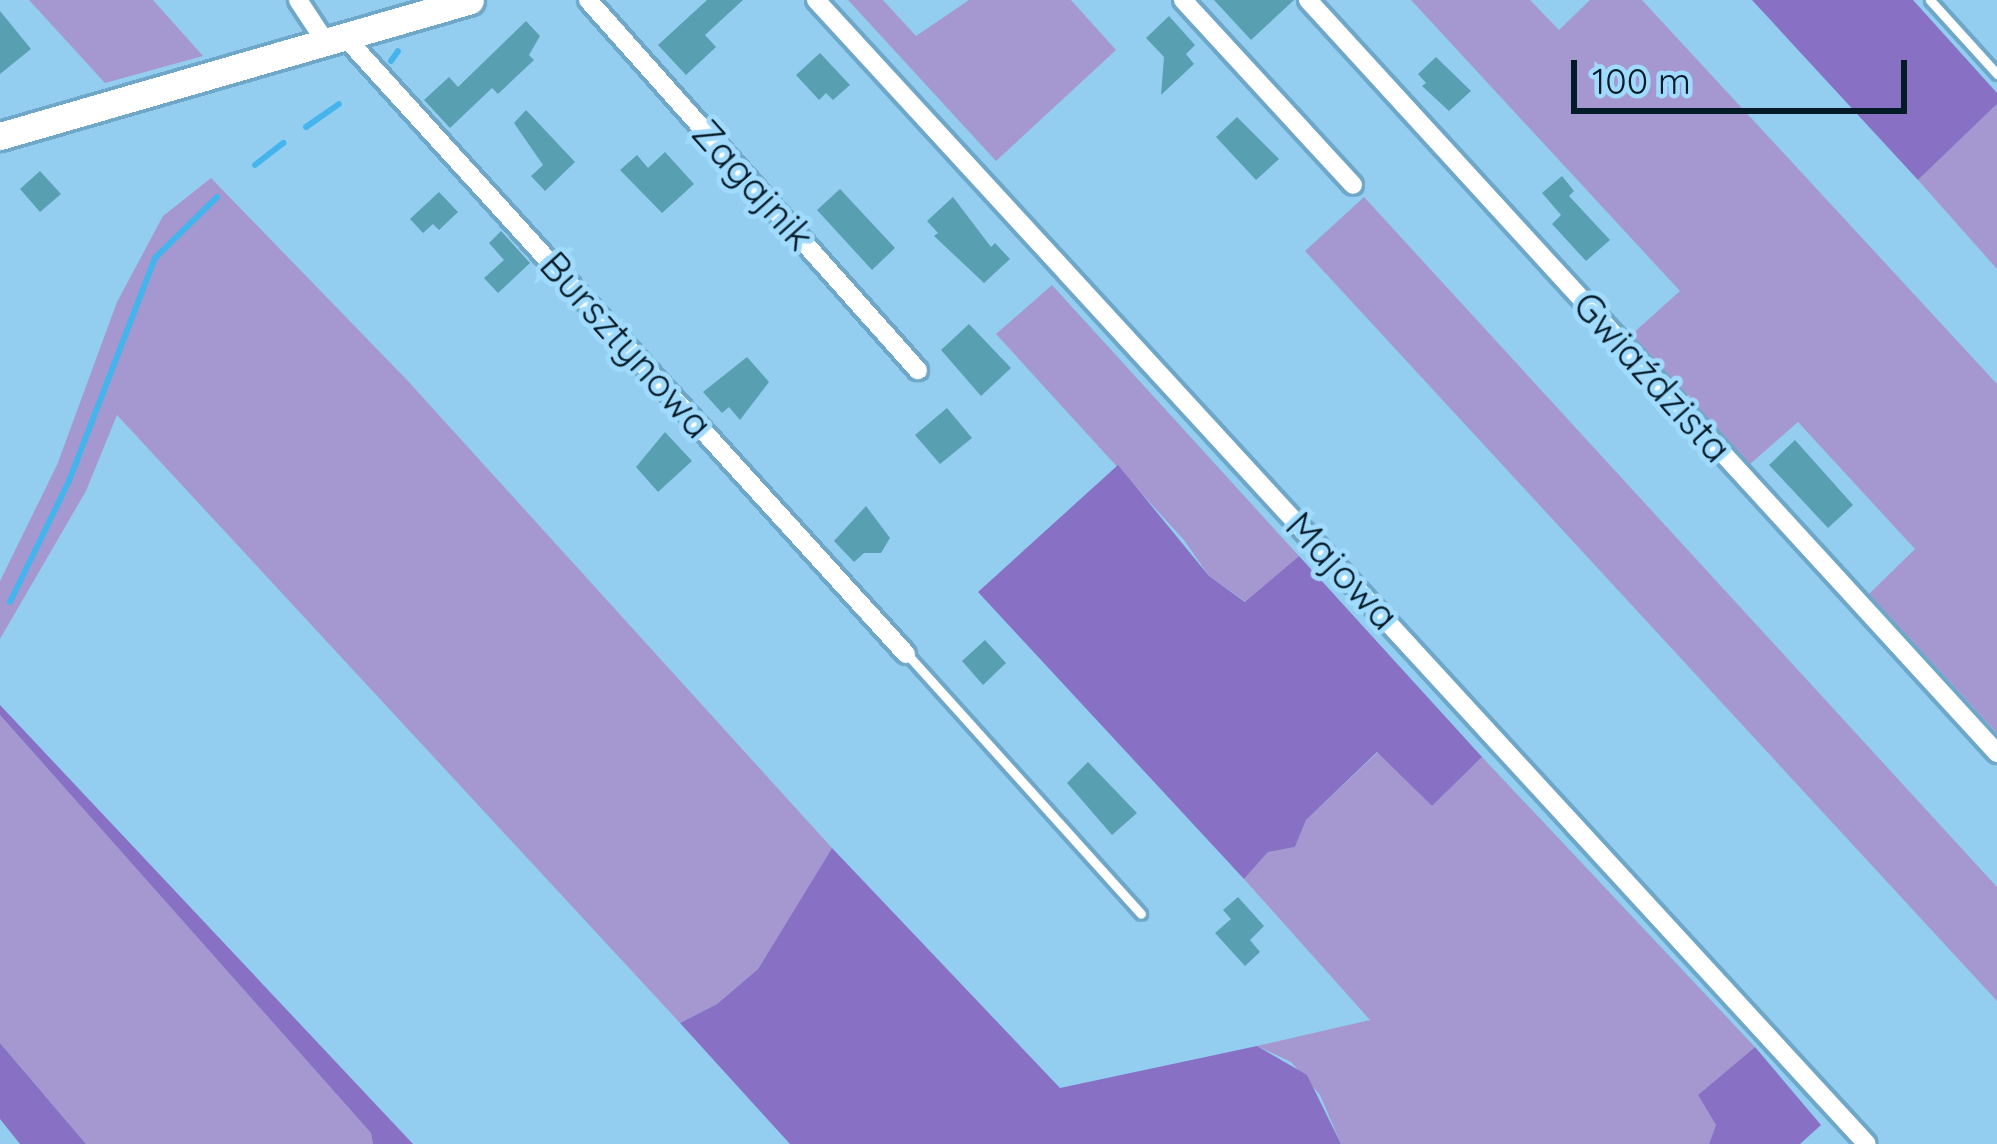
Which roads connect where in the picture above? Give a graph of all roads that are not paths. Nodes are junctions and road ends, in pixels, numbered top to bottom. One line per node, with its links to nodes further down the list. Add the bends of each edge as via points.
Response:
1 (298, 0): 8 (street, Bursztynowa)
2 (470, 0): 8 (main road)
3 (588, 0): 12 (street, Zagajnik)
4 (816, 0): 16 (street, Majowa)
5 (1183, 0): 11 (street)
6 (1308, 0): 14 (street, Gwiaździsta)
7 (1930, 0): 9 (lane)
8 (335, 39): 10 (main road); 13 (street, Bursztynowa)
9 (1997, 74)
10 (1, 134)
11 (1353, 185)
12 (918, 370)
13 (906, 654): 15 (lane)
14 (1997, 753)
15 (1141, 914)
16 (1867, 1144)

